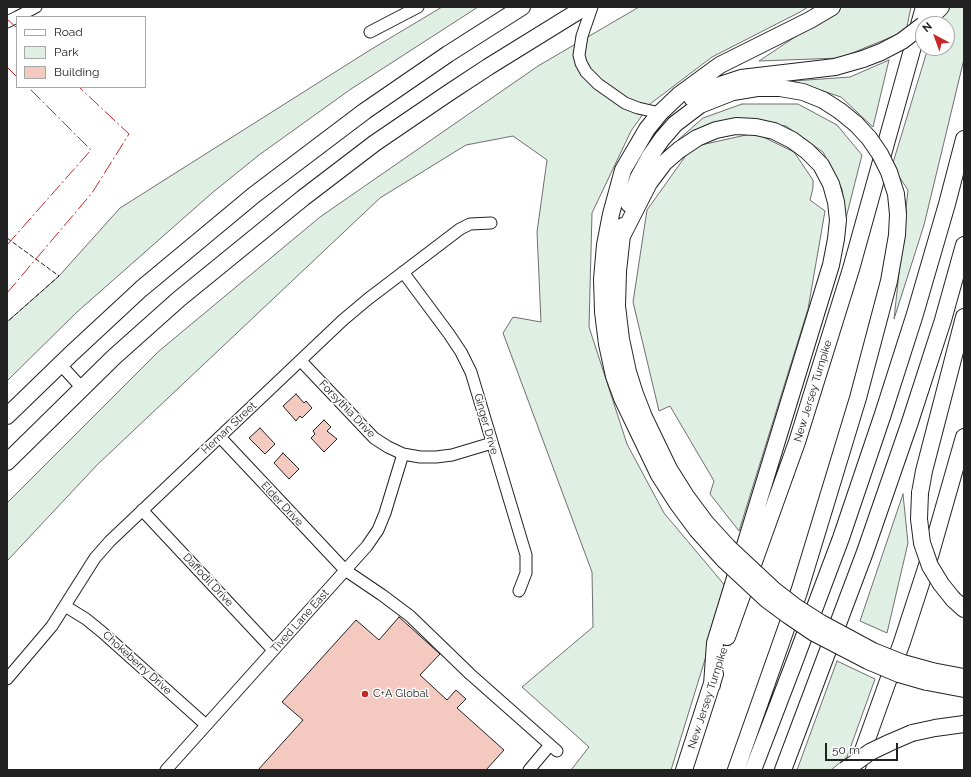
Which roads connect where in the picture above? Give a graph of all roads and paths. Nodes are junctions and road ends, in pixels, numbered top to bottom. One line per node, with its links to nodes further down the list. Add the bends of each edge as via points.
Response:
1 (418, 7): 8 (street)
2 (522, 7): 23 (highway, via 448,54 291,166 141,289)
3 (585, 7): 24 (highway, via 452,90 339,170 179,299)
4 (592, 7): 14 (street, via 582,36 579,55 586,72 624,103)
5 (832, 7): 14 (highway, via 720,65 678,95)
6 (924, 7): 41 (highway, New Jersey Turnpike, via 852,269 800,435)
7 (941, 7): 9 (highway)
8 (404, 10): 13 (street)
9 (932, 16)
10 (16, 17): 11 (street)
11 (7, 22)
12 (915, 31): 16 (highway, bridge, via 882,52 835,67 741,78 705,91 685,103 653,132)
13 (370, 32)
14 (660, 113): 16 (highway, via 647,129 623,170)
15 (964, 139): 49 (highway, via 884,414 838,546)
16 (621, 184): 32 (highway, via 605,245 602,279 605,331 614,376 659,475 697,530)
17 (491, 223): 20 (street, Heman Street, via 470,224 460,229)
18 (622, 236): 32 (highway, via 617,306 621,339 635,394 669,469); 41 (highway, via 649,183 664,163 697,138 716,130 736,126 774,131 807,151 821,165 831,184 836,202 838,220 831,265 715,644); 48 (highway, bridge, via 630,198 638,178 650,156 675,124 700,105 733,92 757,88 803,92 840,110 869,138 880,154 896,194 897,235 889,281 858,398 799,592)
19 (964, 245): 50 (highway, via 943,320 905,436 865,552)
20 (403, 272): 22 (street, Heman Street, via 358,307); 28 (street, Ginger Drive, via 461,352 471,372)
21 (964, 318): 35 (highway, bridge, via 924,471 919,519 922,543 930,566 940,584)
22 (301, 360): 26 (street, Heman Street); 29 (street, Forsythia Drive, via 374,438)
23 (60, 364): 24 (street); 25 (highway)
24 (82, 388): 30 (highway)
25 (7, 416)
26 (220, 437): 31 (street, Heman Street); 33 (street, Elder Drive)
27 (964, 437): 52 (highway, via 930,556)
28 (492, 443): 29 (street, Forsythia Drive, via 436,457); 34 (street, Ginger Drive, via 526,555 526,572)
29 (404, 454): 33 (street, Tived Lane East, via 378,530)
30 (7, 462)
31 (142, 510): 36 (street, Heman Street, via 95,558); 37 (street, Daffodil Drive)
32 (726, 554): 38 (highway, bridge, via 821,623)
33 (345, 570): 37 (street, Tived Lane East); 46 (street, Elder Drive, via 410,616 553,748)
34 (519, 591)
35 (959, 604)
36 (65, 606): 40 (street, Heman Street, via 38,644); 44 (street, Chokeberry Drive, via 102,632)
37 (273, 650): 44 (street, Tived Lane East)
38 (929, 677): 39 (highway); 42 (highway)
39 (964, 678)
40 (7, 679)
41 (712, 684): 47 (highway, New Jersey Turnpike)
42 (964, 689)
43 (964, 724): 51 (highway, bridge, via 912,733 870,752)
44 (206, 725): 45 (street, Tived Lane East)
45 (170, 768)
46 (528, 770)
47 (684, 770)
48 (736, 770)
49 (753, 770)
50 (783, 770)
51 (845, 770)
52 (856, 770)

